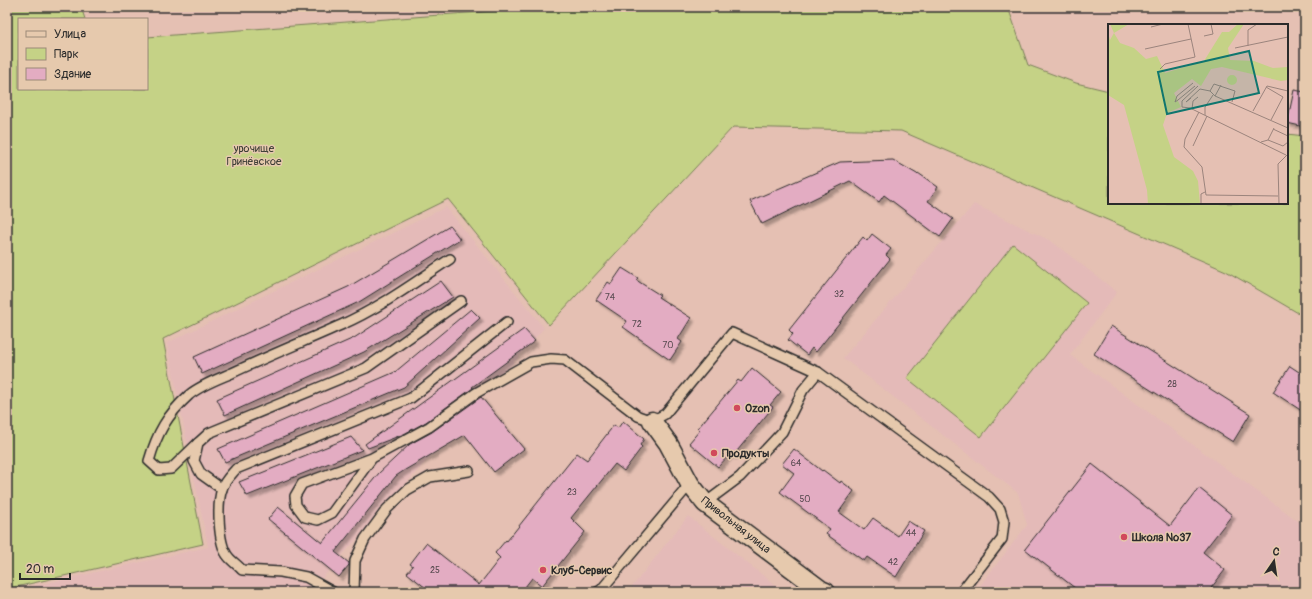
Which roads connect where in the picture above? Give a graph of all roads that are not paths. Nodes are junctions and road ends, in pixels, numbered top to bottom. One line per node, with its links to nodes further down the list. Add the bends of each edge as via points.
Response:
1 (450, 259): 6 (lane, via 396,295 343,324 190,394 166,420 154,441 149,461 159,470 170,469)
2 (461, 301): 6 (lane, via 366,368 209,433)
3 (507, 322): 10 (lane, via 411,398 236,469)
4 (818, 372): 5 (lane, via 732,333 665,414); 11 (lane, via 803,390 782,432 740,477); 16 (lane, via 989,496 1000,509 1004,522 1002,540)
5 (652, 420): 7 (lane, via 638,416 565,360 551,358 531,362 476,393 429,427); 9 (street, Привольная улица, via 668,443)
6 (198, 443): 10 (lane, via 194,461 201,474)
7 (372, 458): 7 (lane, via 302,484 295,496 296,505 305,517 318,520 332,513)
8 (469, 471): 13 (lane, via 430,476 407,490 387,509 366,539 355,561)
9 (690, 484): 11 (street, Привольная улица); 14 (lane)
10 (222, 489): 12 (lane, via 219,510 220,536 226,555 242,570 281,572 306,577)
11 (705, 503): 15 (street, Привольная улица)
12 (333, 592)
13 (354, 592)
14 (597, 592)
15 (826, 592)
16 (961, 592)

